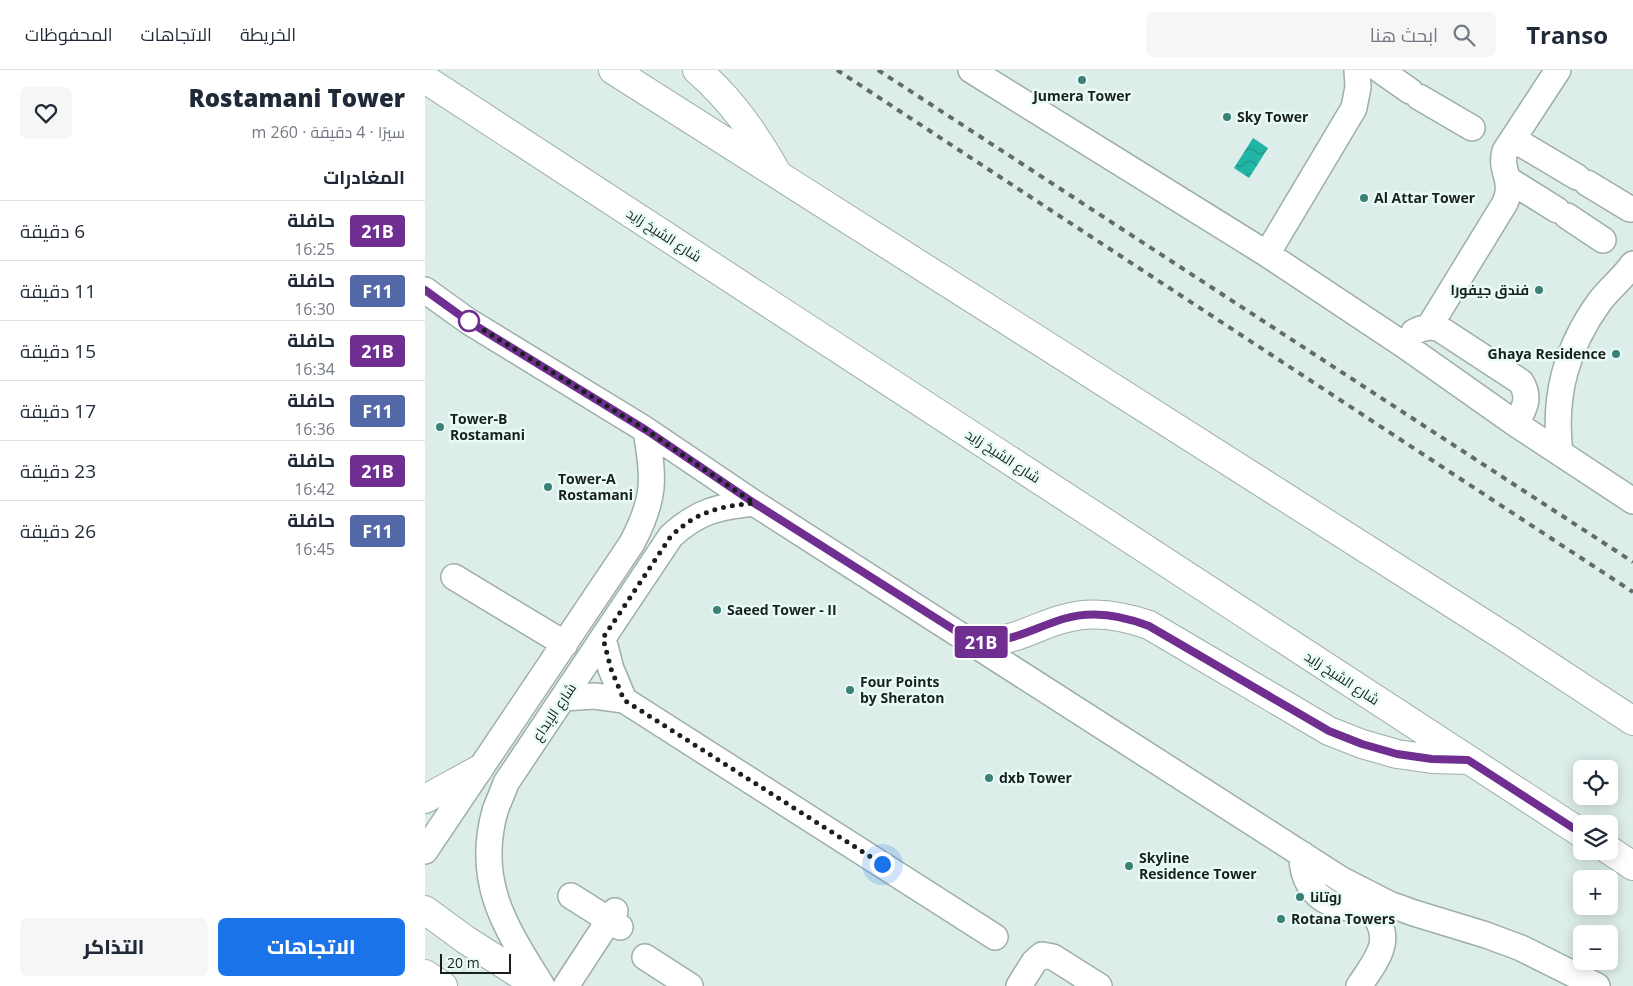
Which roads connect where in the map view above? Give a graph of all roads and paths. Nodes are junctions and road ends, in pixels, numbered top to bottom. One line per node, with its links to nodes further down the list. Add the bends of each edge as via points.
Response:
1 (613, 70): 10 (main road)
2 (697, 70): 10 (main road, via 736,109)
3 (1357, 70): 14 (street, via 1354,108)
4 (1380, 70): 8 (street)
5 (1558, 70): 9 (street)
6 (977, 72): 14 (street)
7 (425, 80): 31 (main road, شارع الشيخ زايد)
8 (1472, 128)
9 (1513, 138): 11 (street, via 1503,159); 12 (street)
10 (779, 176): 30 (main road)
11 (1509, 180): 13 (street); 17 (street, via 1505,203)
12 (1630, 209)
13 (1603, 240)
14 (1267, 254): 18 (street)
15 (1633, 264): 21 (street, via 1601,300 1568,362 1557,410)
16 (425, 290): 20 (street, via 468,321)
17 (1429, 327): 18 (street, via 1413,333); 19 (street, via 1440,329 1521,382 1527,400)
18 (1404, 345): 19 (street)
19 (1516, 424): 21 (street)
20 (646, 430): 23 (street); 27 (street, via 652,486 643,523)
21 (1560, 453): 22 (street)
22 (1633, 501)
23 (754, 503): 25 (street, شارع الإبداع, via 715,508 693,518 671,536); 26 (street)
24 (454, 578): 27 (street)
25 (603, 638): 28 (street, شارع الإبداع); 29 (street)
26 (975, 643): 31 (main road, via 1005,639 1085,614 1129,618 1149,626 1329,731 1397,754); 39 (street)
27 (565, 644): 32 (street)
28 (563, 698): 29 (street, via 593,696); 47 (street, شارع الإبداع, via 507,783 495,811 490,840 494,895 503,919)
29 (624, 700): 42 (street)
30 (1633, 721)
31 (1468, 760): 34 (main road, شارع الشيخ زايد)
32 (478, 770): 33 (main road); 35 (street)
33 (425, 799)
34 (1573, 828)
35 (425, 851)
36 (1618, 856): 37 (main road)
37 (1633, 866)
38 (571, 896): 41 (street)
39 (1380, 906): 53 (street, via 1377,917 1383,946); 54 (street, via 1414,913 1512,945)
40 (426, 912): 46 (main road)
41 (617, 920): 48 (street); 49 (street)
42 (995, 937)
43 (645, 957): 50 (street)
44 (425, 974): 45 (main road)
45 (443, 986)
46 (538, 986)
47 (542, 986)
48 (567, 986)
49 (583, 986)
50 (690, 986)
51 (1019, 986): 52 (street, via 1037,958 1048,955)
52 (1099, 986)
53 (1359, 986)
54 (1597, 986)

